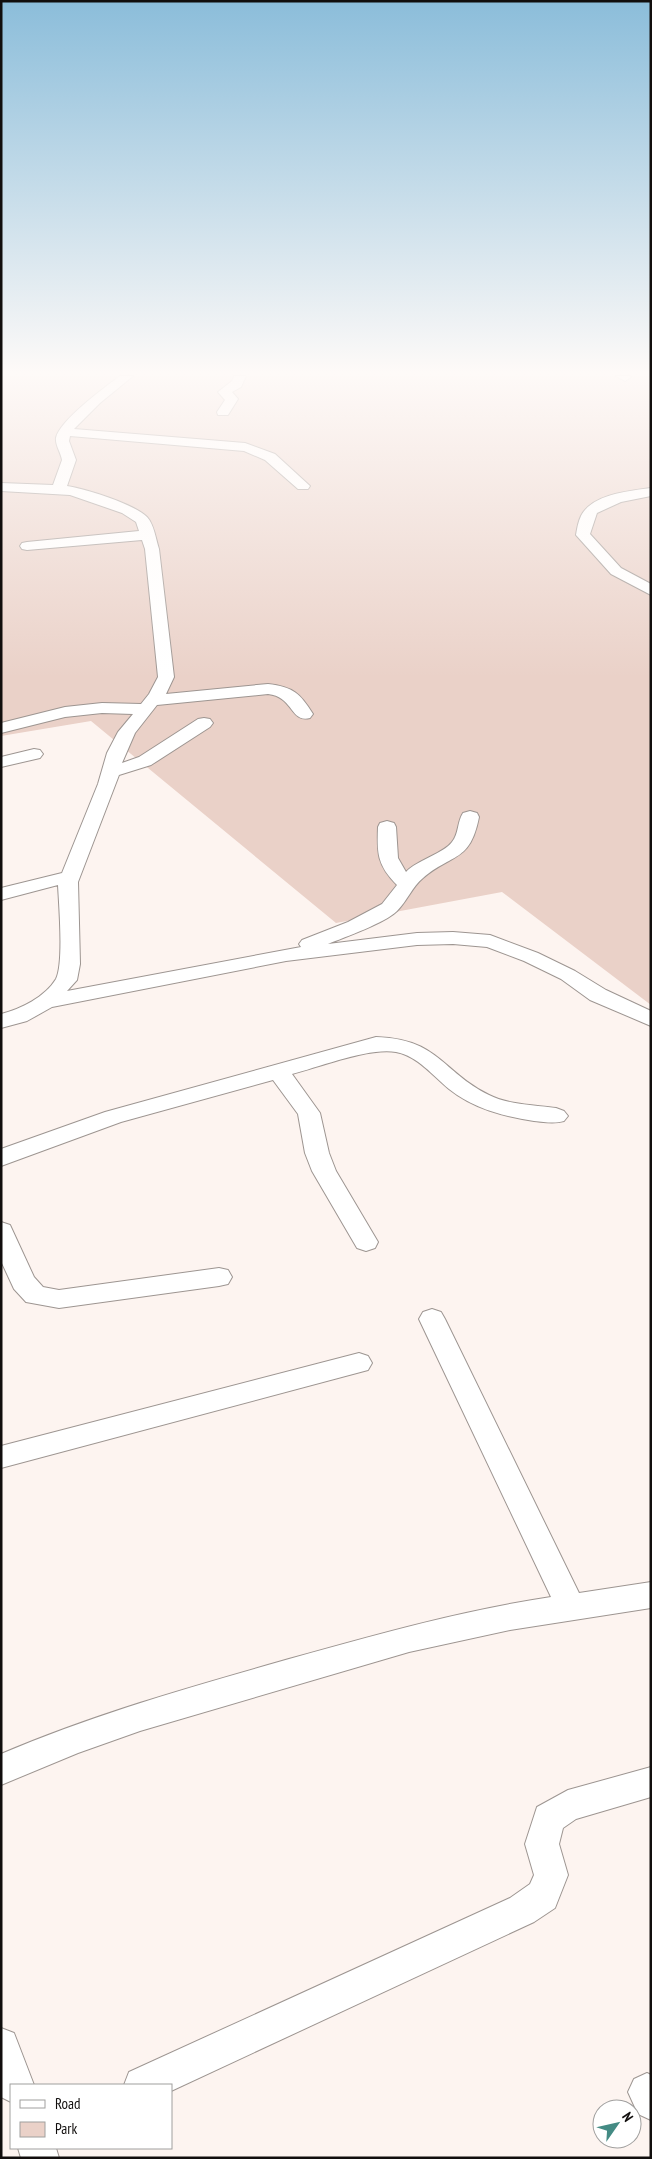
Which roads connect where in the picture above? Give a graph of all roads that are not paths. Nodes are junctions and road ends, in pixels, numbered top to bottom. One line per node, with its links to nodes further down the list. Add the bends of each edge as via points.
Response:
1 (62, 477): 5 (street)
2 (293, 477): 3 (street)
3 (303, 486)
4 (1, 487): 5 (street)
5 (62, 489): 7 (street, via 132,512 142,520)
6 (651, 492): 9 (street, via 612,500 596,507 589,515 583,535 616,571)
7 (148, 536): 8 (street); 10 (street, via 166,677)
8 (27, 546)
9 (651, 590)
10 (148, 705): 11 (street, via 268,688 282,690 292,696); 13 (street, via 64,712); 16 (street, via 127,732)
11 (304, 714)
12 (204, 723): 16 (street, via 145,761)
13 (1, 728)
14 (34, 754): 15 (street)
15 (1, 762)
16 (111, 772): 19 (street)
17 (470, 817): 20 (street, via 460,846 425,867)
18 (387, 827): 20 (street, via 388,864)
19 (71, 876): 21 (street); 23 (street, via 68,882 70,964 66,980)
20 (407, 884): 22 (street, via 388,908 371,919)
21 (1, 894)
22 (276, 957): 23 (street); 24 (street, via 417,939 490,941 568,974 598,995)
23 (46, 1002): 25 (street)
24 (651, 1019)
25 (1, 1021)
26 (278, 1071): 27 (street, via 390,1043 426,1056 468,1093 483,1101); 28 (street, via 113,1117); 30 (street, via 309,1113 324,1171)
27 (556, 1116)
28 (1, 1158)
29 (1, 1231): 31 (street, via 23,1282 35,1295 58,1299)
30 (366, 1242)
31 (219, 1277)
32 (432, 1319): 36 (street)
33 (359, 1363): 34 (street)
34 (1, 1457)
35 (651, 1595): 36 (street)
36 (572, 1607): 37 (street, via 428,1634 193,1699 38,1753)
37 (1, 1770)
38 (651, 1782): 41 (street, via 568,1806 549,1818 542,1844 551,1875 543,1896 522,1910)
39 (1, 2046): 40 (street)
40 (15, 2084)
41 (144, 2084)

